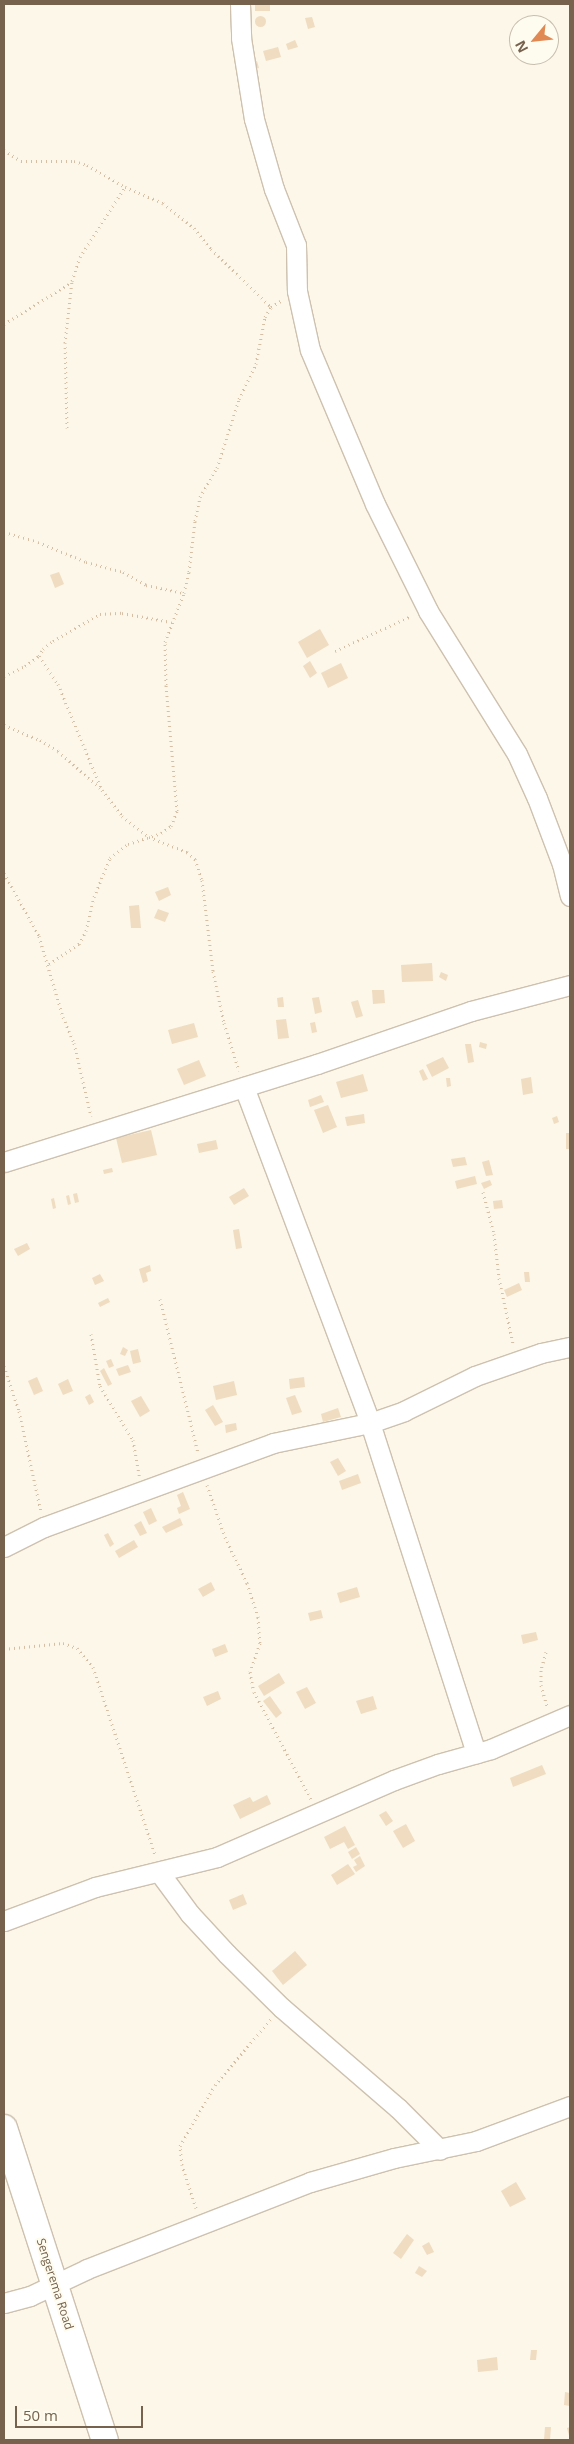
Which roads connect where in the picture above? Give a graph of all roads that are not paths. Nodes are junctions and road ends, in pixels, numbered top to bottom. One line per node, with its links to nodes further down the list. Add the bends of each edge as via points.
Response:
1 (240, 4): 2 (street, via 241,38 254,119 271,182 296,245 297,291 316,368 375,504 428,611 517,754 538,798)
2 (570, 896)
3 (570, 985): 4 (street, via 471,1011)
4 (244, 1087): 5 (street); 7 (street)
5 (4, 1162)
6 (570, 1347): 7 (street, via 541,1353 475,1376)
7 (370, 1423): 8 (street, via 273,1443 44,1527); 10 (street)
8 (4, 1547)
9 (570, 1714): 10 (street)
10 (476, 1753): 11 (street, via 394,1780 217,1857)
11 (159, 1872): 12 (street, via 95,1887); 15 (street, via 190,1914 227,1954)
12 (4, 1921)
13 (570, 2106): 15 (street, via 476,2141)
14 (4, 2128): 16 (main road, Sengerema Road)
15 (440, 2150): 16 (street, via 394,2158 310,2182 87,2269)
16 (56, 2285): 17 (street); 18 (main road, Sengerema Road)
17 (4, 2303)
18 (105, 2440)

